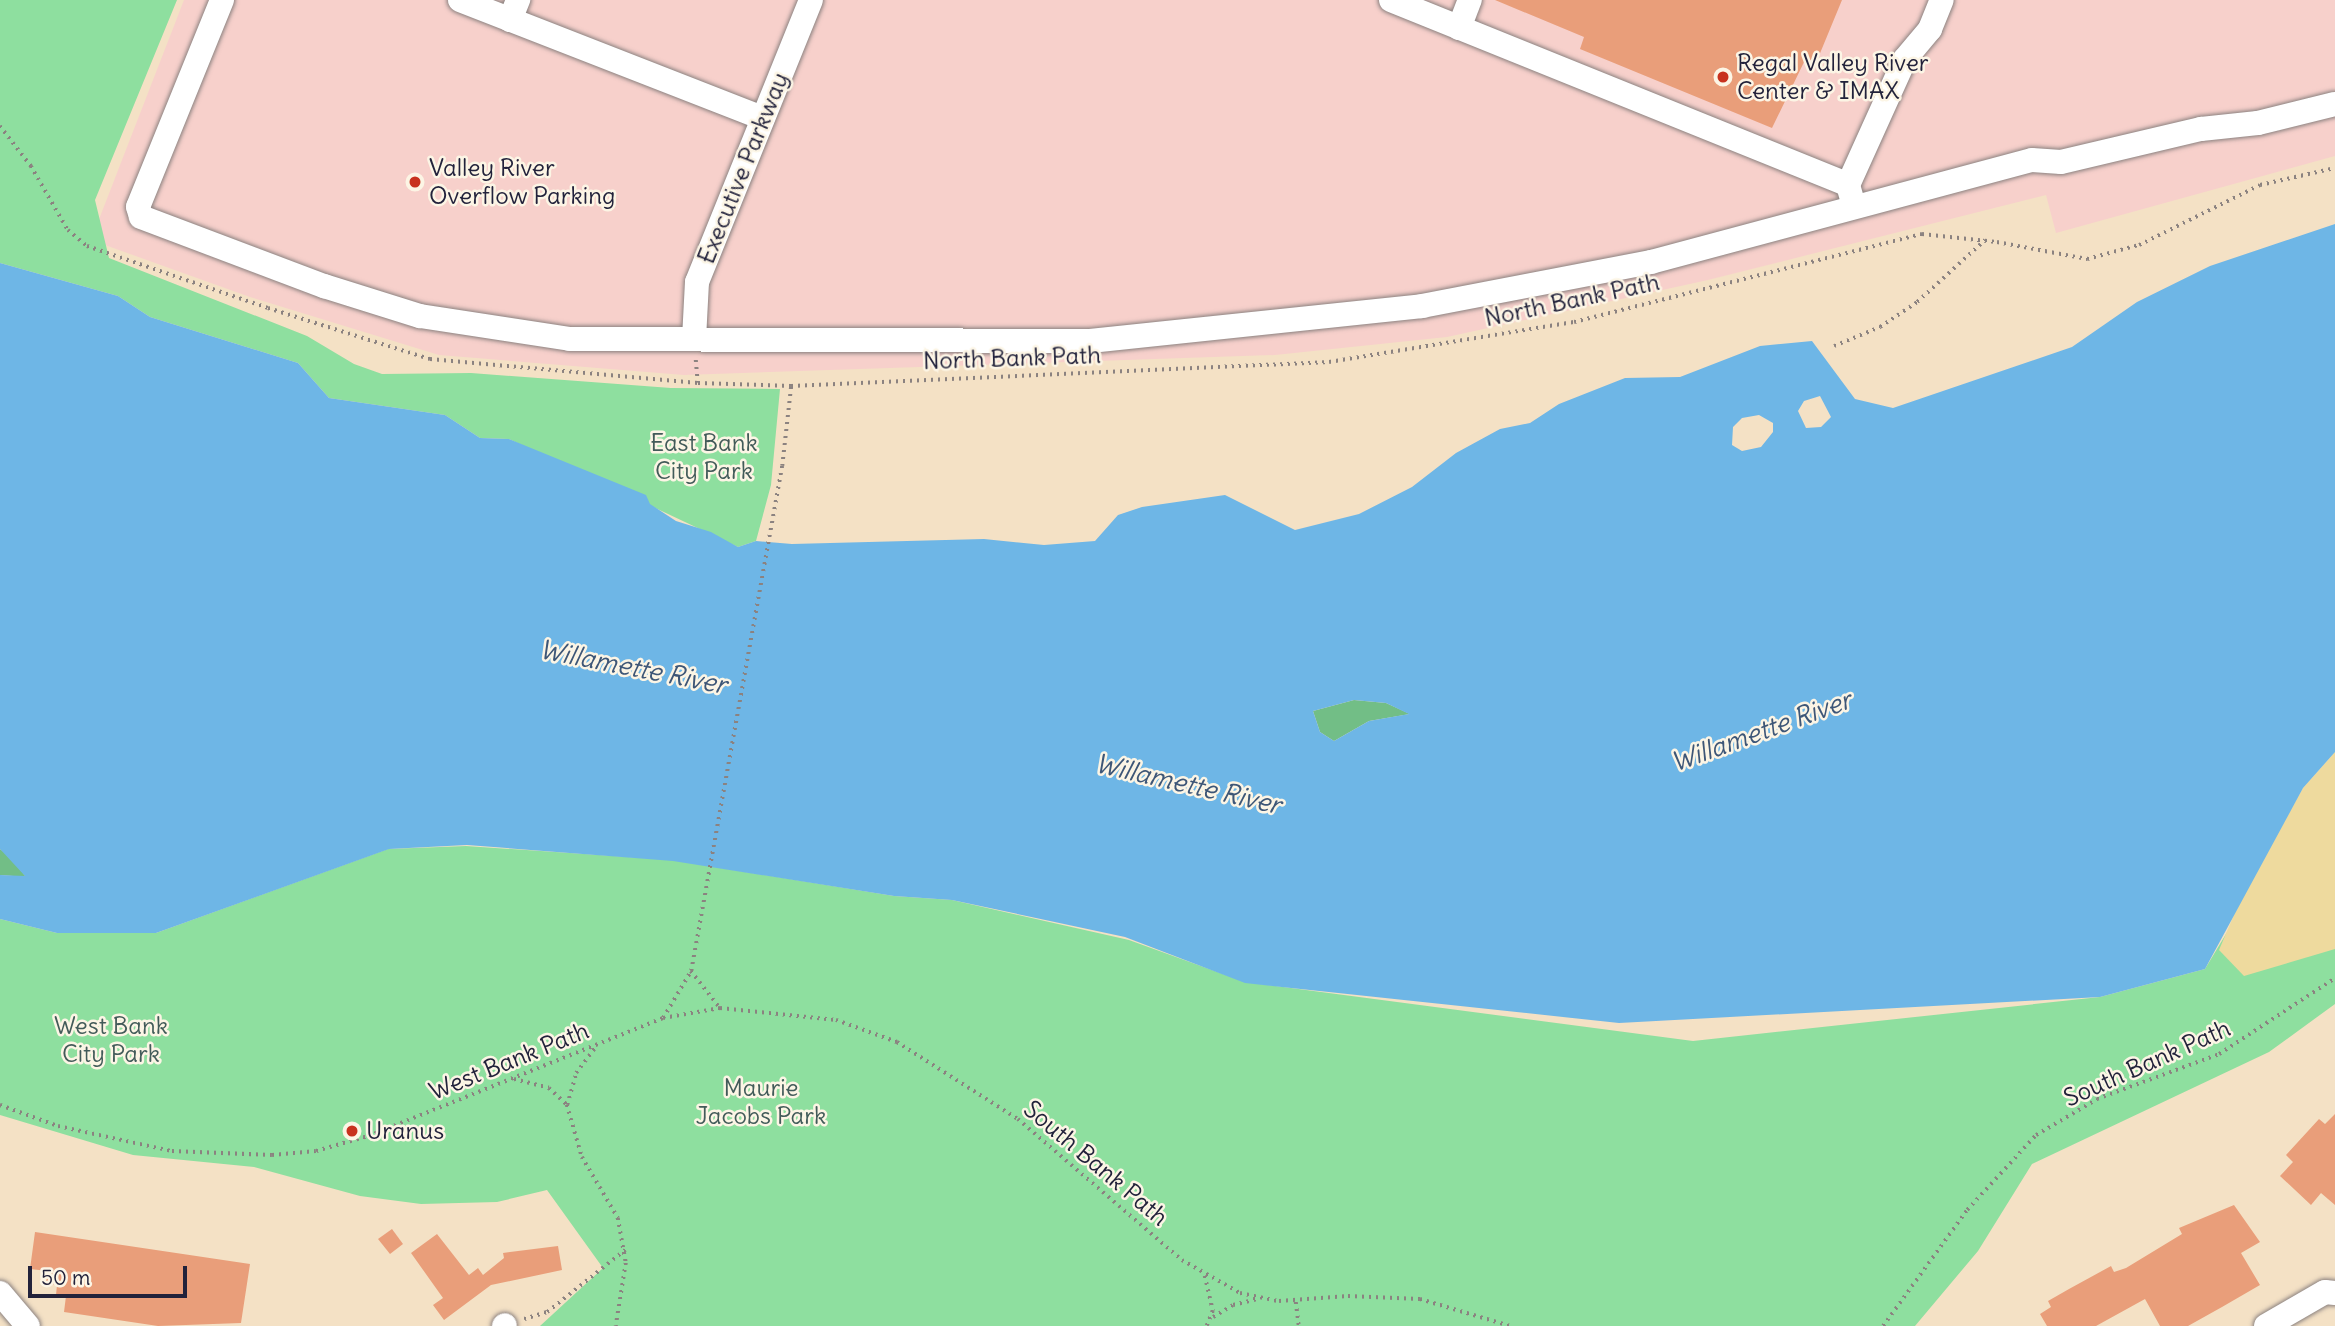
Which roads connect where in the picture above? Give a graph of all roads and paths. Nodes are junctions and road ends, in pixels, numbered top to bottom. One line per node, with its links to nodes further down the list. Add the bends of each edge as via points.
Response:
1 (222, 0): 14 (lane, via 138,208 144,219 324,286 420,316 570,339)
2 (460, 0): 7 (lane)
3 (811, 0): 10 (lane, Executive Parkway)
4 (1391, 0): 8 (lane)
5 (1470, 0): 8 (lane)
6 (1942, 0): 12 (lane, via 1930,29 1905,59)
7 (514, 10): 10 (lane)
8 (1459, 28): 12 (lane)
9 (2335, 104): 12 (lane, via 2061,162 2032,160)
10 (763, 118): 14 (lane, Executive Parkway, via 694,291)
11 (2335, 167): 13 (path, North Bank Path, via 2260,185 2139,245 2087,259)
12 (1851, 196): 14 (lane, via 1651,262 1368,313 1090,341)
13 (1985, 240): 15 (path, via 1917,302 1880,327); 16 (path, North Bank Path, via 1922,234 1574,322 1329,362 790,386 782,466)
14 (694, 340)
15 (1834, 346)
16 (691, 971): 18 (path); 19 (path)
17 (2335, 978): 37 (path, South Bank Path, via 2219,1054 2097,1099 2036,1135 1967,1210)
18 (720, 1008): 19 (path, South Bank Path); 25 (path, South Bank Path, via 836,1020 897,1042 1018,1119)
19 (663, 1018): 20 (path, West Bank Path)
20 (597, 1044): 21 (path, West Bank Path); 23 (path, via 576,1073)
21 (512, 1078): 22 (path, West Bank Path, via 368,1136 316,1151 272,1155 172,1151 58,1126); 23 (path, via 549,1088)
22 (0, 1105)
23 (567, 1105): 24 (path, via 582,1157 618,1218)
24 (625, 1250): 31 (path, via 547,1312); 33 (path)
25 (1205, 1276): 28 (path, South Bank Path); 30 (path)
26 (0, 1293): 32 (lane)
27 (2335, 1293): 38 (lane, via 2325,1292)
28 (1259, 1299): 29 (path, South Bank Path); 30 (path, via 1233,1305)
29 (1296, 1301): 35 (path); 36 (path, South Bank Path, via 1348,1296 1420,1299)
30 (1211, 1318): 34 (path)
31 (505, 1325)
32 (28, 1326)
33 (615, 1326)
34 (1207, 1326)
35 (1299, 1326)
36 (1510, 1326)
37 (1883, 1326)
38 (2266, 1326)

